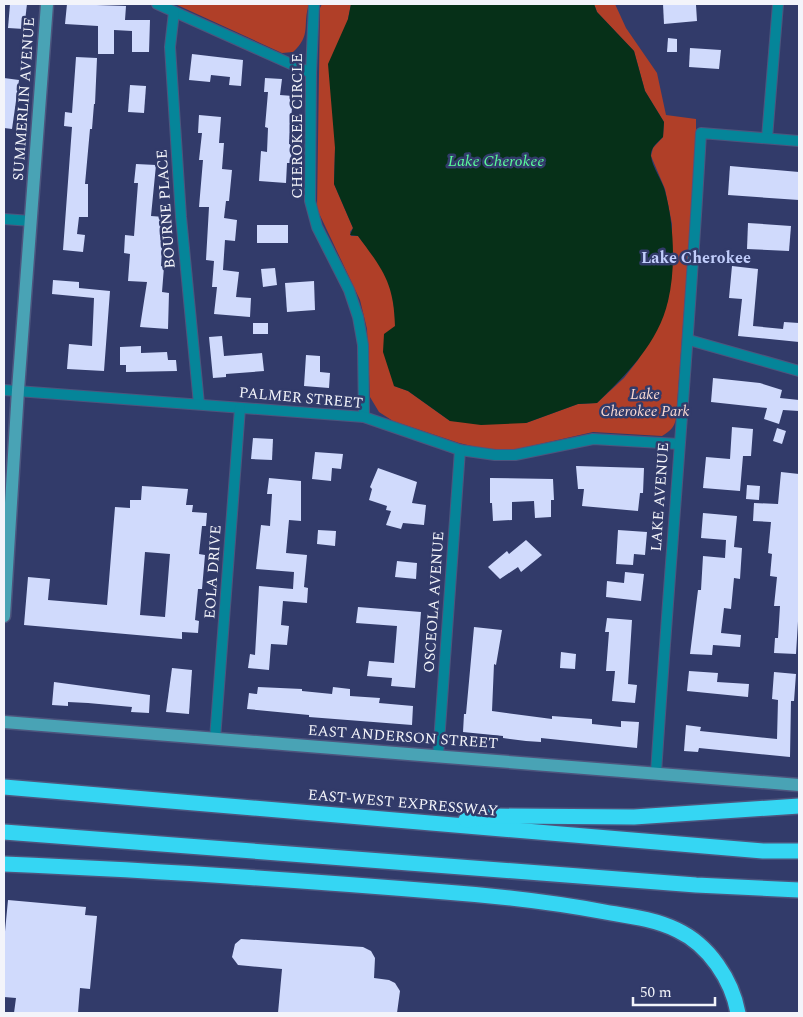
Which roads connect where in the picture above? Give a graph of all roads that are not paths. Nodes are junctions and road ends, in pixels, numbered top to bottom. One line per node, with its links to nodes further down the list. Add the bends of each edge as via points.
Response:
1 (47, 4): 10 (main road, SUMMERLIN AVENUE)
2 (158, 4): 5 (street)
3 (314, 4): 6 (street, CHEROKEE CIRCLE)
4 (778, 4): 7 (street)
5 (174, 12): 6 (street); 15 (street, BOURNE PLACE, via 170,47 181,217)
6 (311, 73): 17 (street, CHEROKEE CIRCLE, via 310,201 317,227 349,290 358,317)
7 (767, 138): 8 (street); 11 (street, LAKE AVENUE, via 701,133)
8 (799, 141)
9 (4, 219): 10 (street)
10 (31, 221): 14 (main road, SUMMERLIN AVENUE)
11 (689, 340): 12 (street); 18 (street, LAKE AVENUE)
12 (799, 371)
13 (4, 390): 14 (street, PALMER STREET)
14 (18, 390): 15 (street, PALMER STREET); 20 (main road, SUMMERLIN AVENUE)
15 (199, 404): 16 (street, PALMER STREET)
16 (240, 408): 17 (street, PALMER STREET); 22 (street, EOLA DRIVE)
17 (364, 418): 19 (street, PALMER STREET)
18 (679, 444): 19 (street, PALMER STREET, via 593,439 515,455); 24 (street, LAKE AVENUE)
19 (460, 450): 23 (street, OSCEOLA AVENUE)
20 (4, 616)
21 (4, 722): 22 (main road, EAST ANDERSON STREET)
22 (215, 739): 23 (main road, EAST ANDERSON STREET)
23 (438, 756): 24 (main road, EAST ANDERSON STREET)
24 (656, 774): 25 (main road, EAST ANDERSON STREET)
25 (799, 785)
26 (4, 787): 28 (highway, EAST-WEST EXPRESSWAY)
27 (799, 806): 28 (highway, via 634,816 492,816)
28 (445, 824): 30 (highway, EAST-WEST EXPRESSWAY, via 763,851)
29 (4, 832): 32 (highway, via 696,886)
30 (799, 851)
31 (7, 864): 33 (highway, via 242,876 519,898 624,915 678,930 701,946 730,985)
32 (799, 890)
33 (738, 1013)

